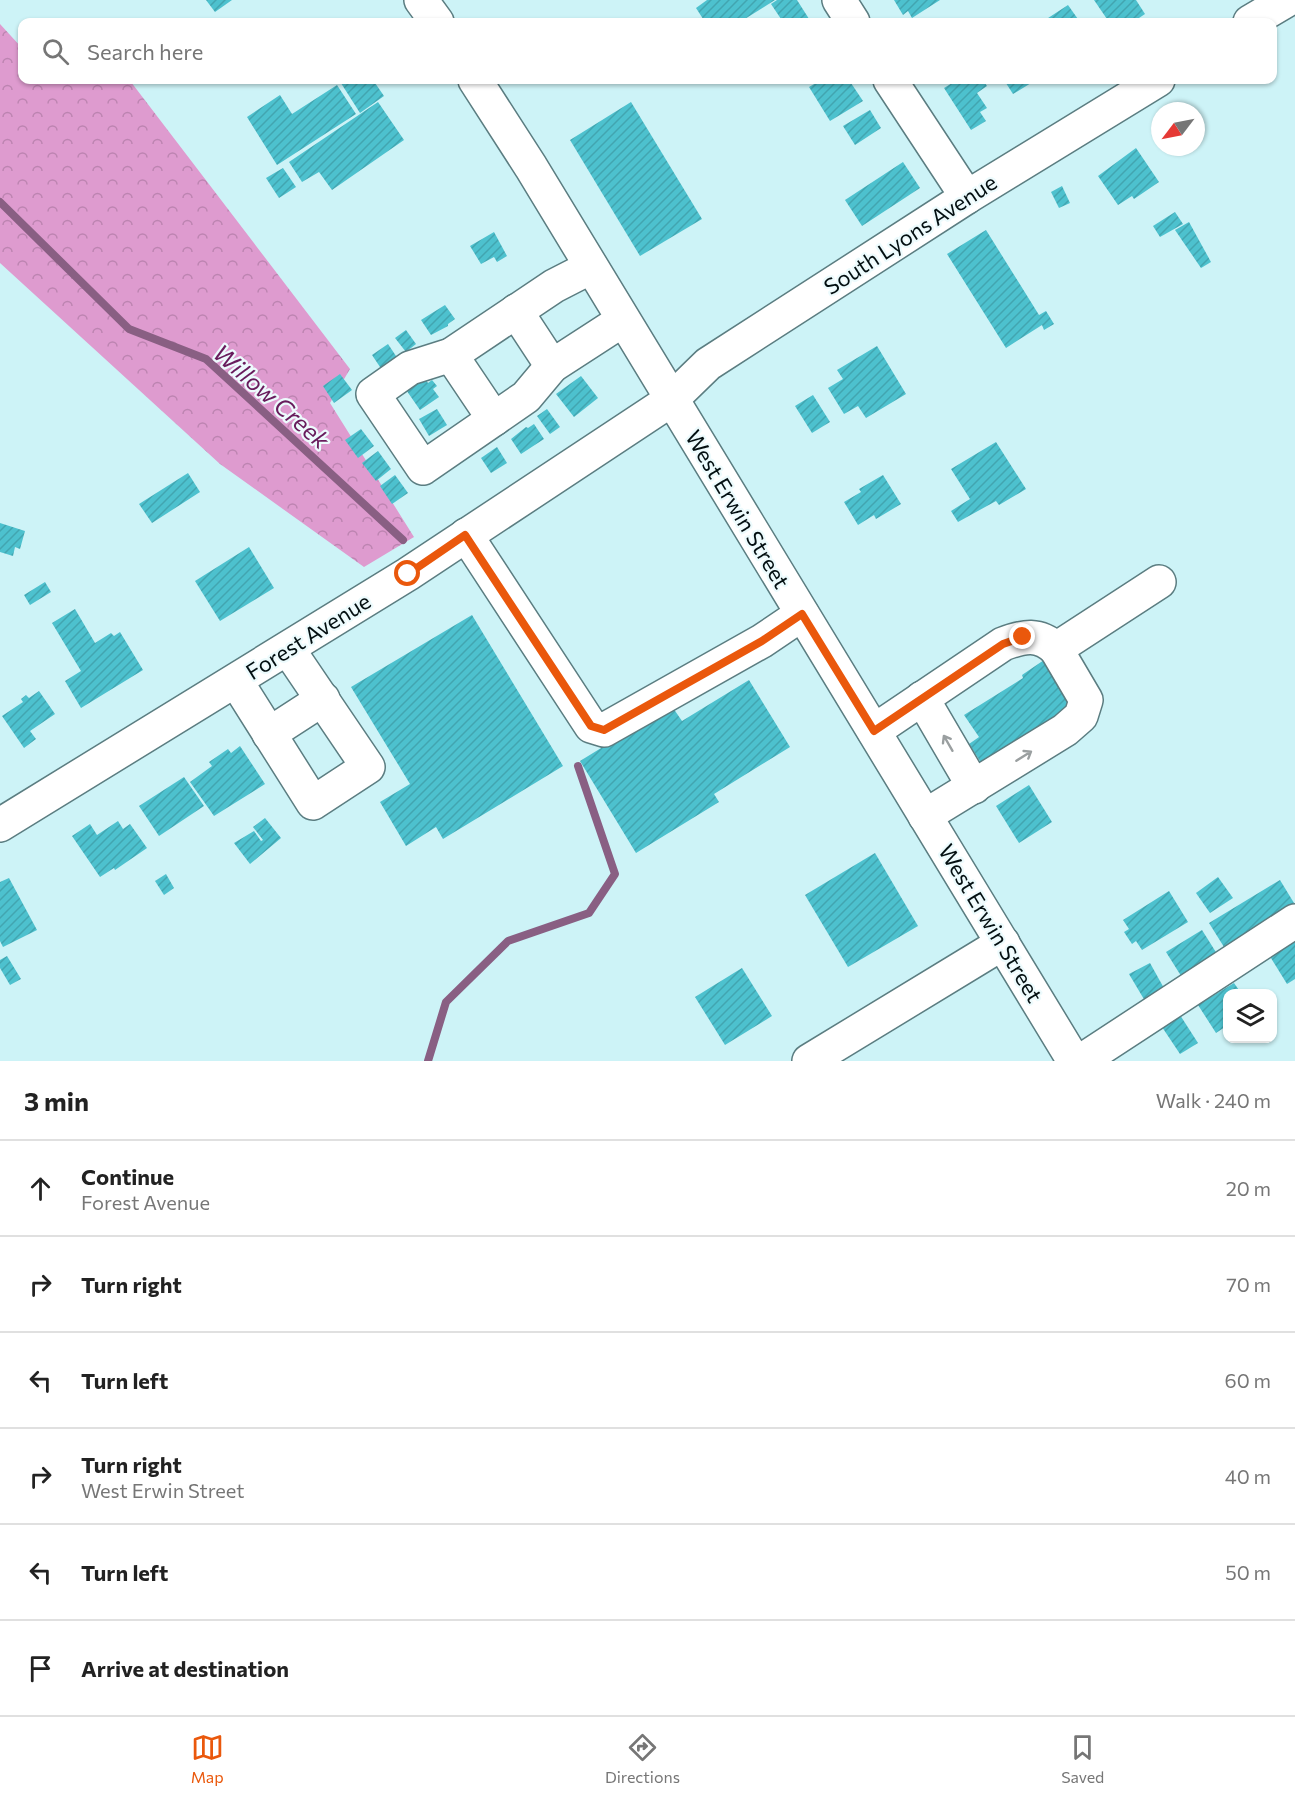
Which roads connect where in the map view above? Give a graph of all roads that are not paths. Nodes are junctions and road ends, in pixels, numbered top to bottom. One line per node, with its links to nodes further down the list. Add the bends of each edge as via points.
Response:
1 (422, 0): 4 (street)
2 (839, 0): 5 (street)
3 (1287, 0): 6 (street)
4 (434, 18)
5 (850, 18)
6 (1257, 18)
7 (477, 84): 11 (street, West Erwin Street)
8 (893, 84): 10 (street)
9 (1151, 84): 10 (street, South Lyons Avenue)
10 (967, 197): 16 (street, South Lyons Avenue, via 708,364)
11 (591, 267): 12 (street); 13 (street, West Erwin Street)
12 (516, 311): 14 (street); 15 (street)
13 (623, 320): 15 (street); 16 (street, West Erwin Street)
14 (451, 355): 17 (street); 17 (street, via 410,368 373,394 423,468)
15 (552, 366): 17 (street, via 526,397)
16 (671, 400): 18 (street, Forest Avenue); 20 (street, West Erwin Street)
17 (494, 419)
18 (465, 535): 20 (street, via 591,726 604,730 762,641); 21 (street, Forest Avenue)
19 (1159, 582): 22 (street)
20 (802, 614): 26 (street, West Erwin Street)
21 (288, 649): 23 (street, Forest Avenue); 25 (street)
22 (1056, 649): 24 (street, via 1047,640 1023,637 1003,644); 28 (street, one-way to 22, via 1081,716 1086,700)
23 (236, 681): 27 (street); 30 (street, Forest Avenue)
24 (922, 698): 26 (street); 28 (street, one-way to 24)
25 (323, 699): 27 (street); 27 (street, via 368,767 313,803)
26 (874, 731): 29 (street, West Erwin Street)
27 (269, 734)
28 (974, 787): 29 (street)
29 (925, 816): 32 (street, West Erwin Street)
30 (0, 825)
31 (1295, 921): 35 (street)
32 (1003, 943): 33 (street); 34 (street, West Erwin Street)
33 (809, 1061)
34 (1074, 1061)
35 (1081, 1061)

